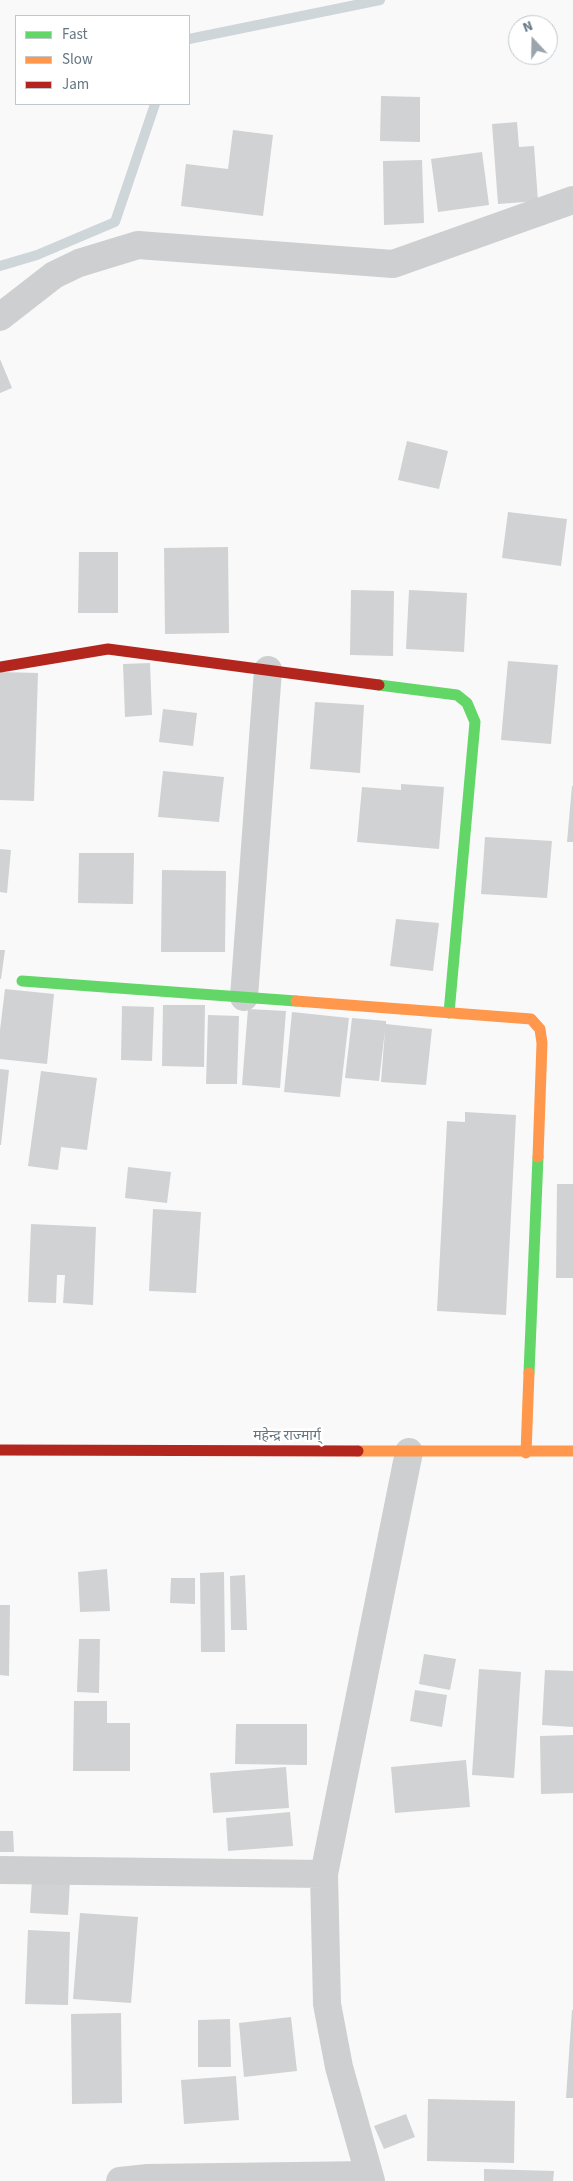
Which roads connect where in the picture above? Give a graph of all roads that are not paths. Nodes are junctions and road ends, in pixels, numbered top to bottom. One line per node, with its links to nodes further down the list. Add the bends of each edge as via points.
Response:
1 (573, 200): 2 (street, via 393,264 138,245 79,263 54,275)
2 (0, 317)
3 (0, 667): 4 (main road, via 108,649)
4 (268, 670): 6 (street); 7 (main road, via 457,695 471,710 475,722)
5 (22, 981): 6 (main road)
6 (244, 997): 7 (main road)
7 (449, 1013): 11 (main road, via 532,1019 540,1029)
8 (0, 1450): 10 (main road, महेन्द्र राज्मार्ग्)
9 (573, 1451): 11 (main road, महेन्द्र राज्मार्ग्)
10 (409, 1452): 11 (main road, महेन्द्र राज्मार्ग्); 13 (street)
11 (526, 1452)
12 (0, 1870): 13 (street)
13 (324, 1874): 14 (street, via 327,2004 339,2067)
14 (370, 2178): 15 (street, via 148,2178)
15 (120, 2181)

